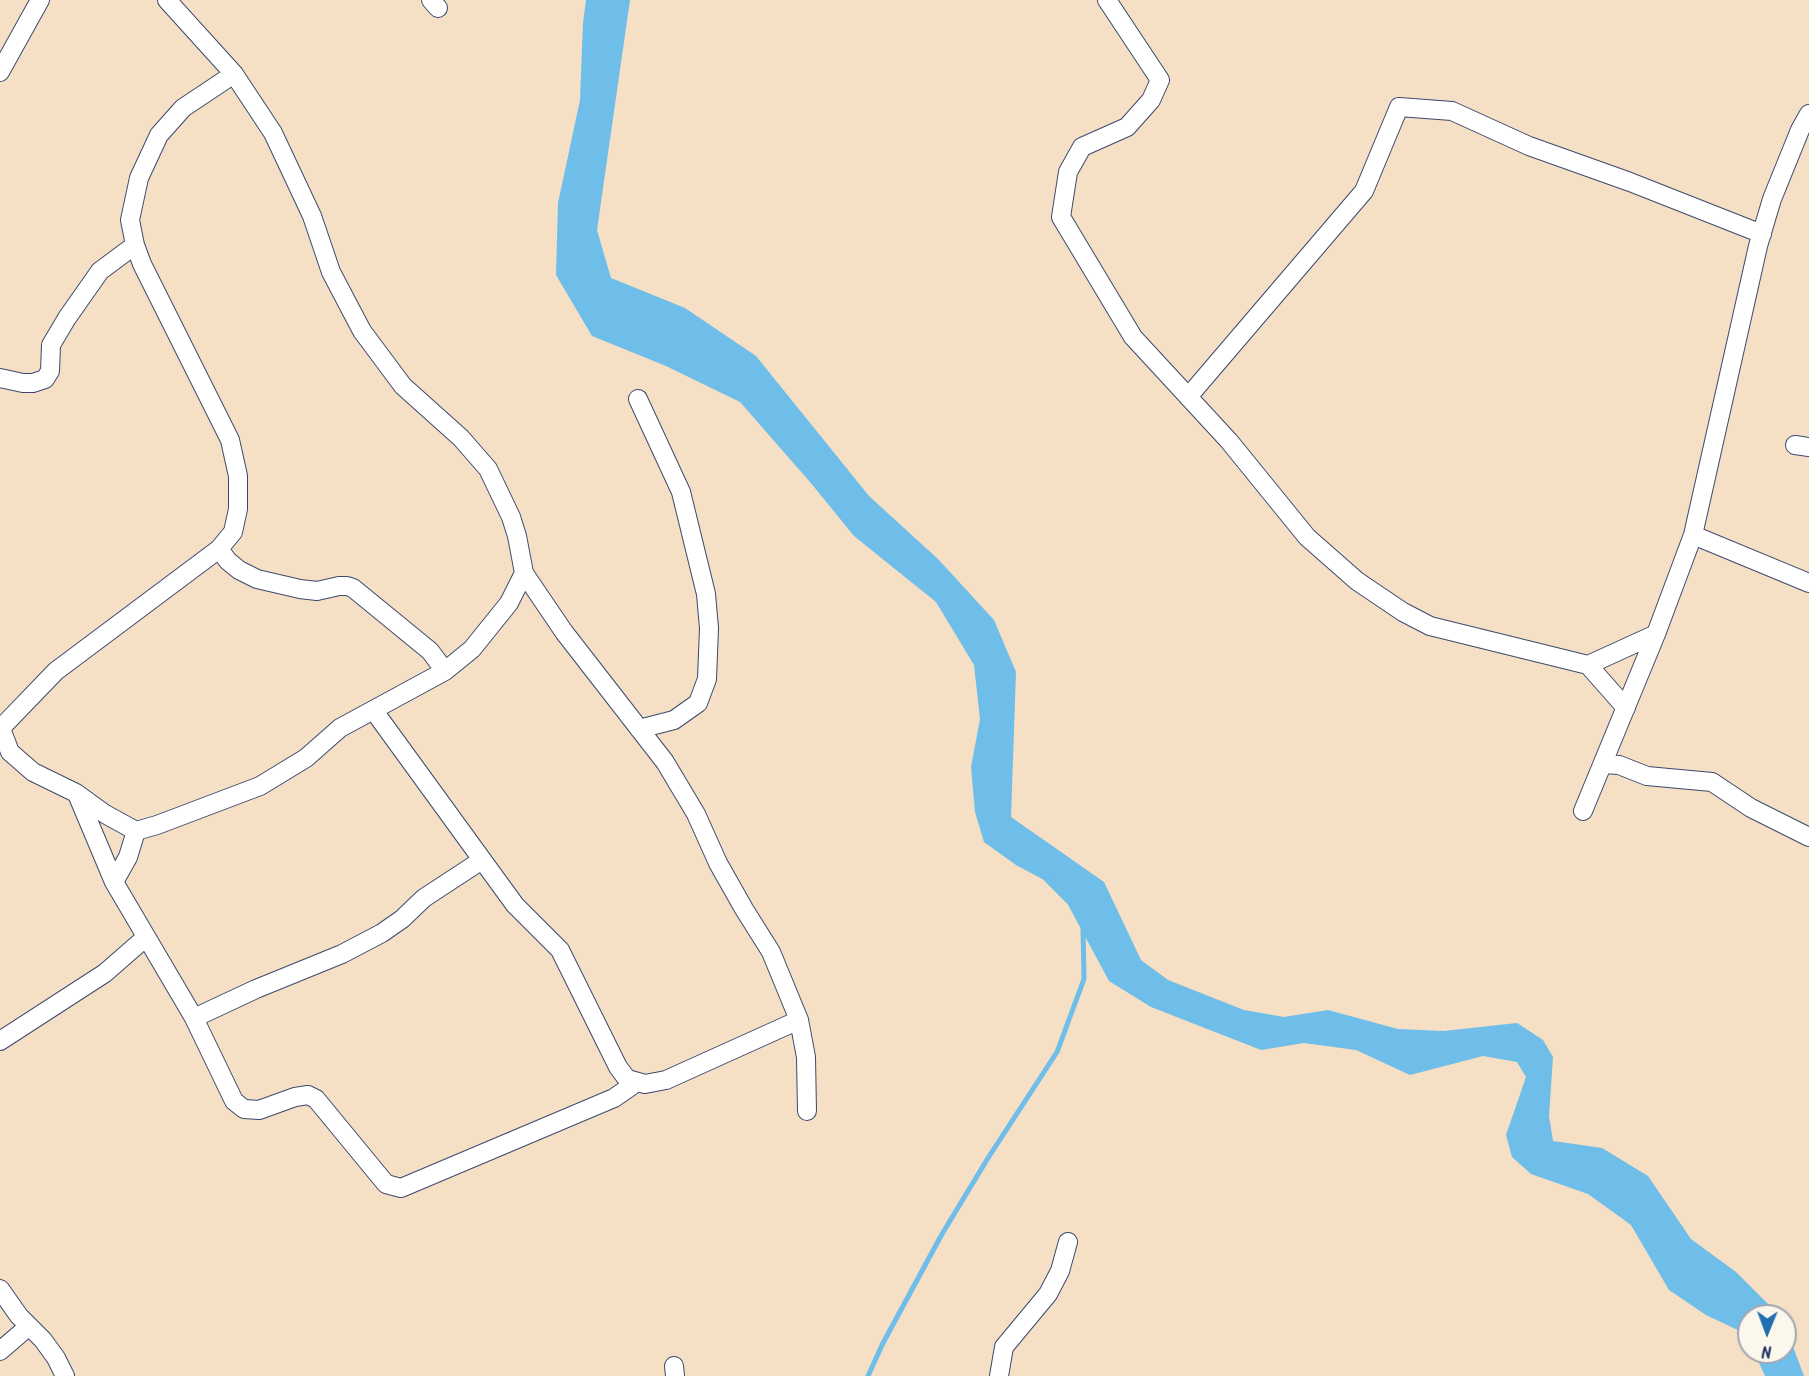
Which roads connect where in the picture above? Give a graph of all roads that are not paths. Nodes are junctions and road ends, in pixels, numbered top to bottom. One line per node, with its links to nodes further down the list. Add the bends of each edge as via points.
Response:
1 (40, 0): 4 (street)
2 (167, 0): 5 (street)
3 (1107, 0): 10 (street, via 1160,80 1151,100 1127,127 1082,147 1068,172 1061,217 1133,337)
4 (0, 72)
5 (234, 74): 8 (street, via 183,108 159,135 139,178 130,220); 14 (street, via 273,133 312,216 331,272 362,332 403,386 461,438 488,469 518,537)
6 (1809, 114): 7 (street, via 1772,199)
7 (1762, 234): 10 (street, via 1529,146 1452,111 1399,107 1364,191); 12 (street)
8 (135, 245): 9 (street, via 100,272 55,335 50,371 45,379 23,383); 13 (street, via 230,440 238,476 238,509 233,532)
9 (0, 378)
10 (1188, 397): 17 (street, via 1306,537 1357,581 1403,612 1430,626)
11 (638, 399): 22 (street, via 681,492 706,594 709,628 707,679 698,703 674,720)
12 (1693, 535): 15 (street); 16 (street)
13 (219, 549): 18 (street, via 239,570 257,579 317,591 339,586 352,588 430,651); 21 (street, via 56,670)
14 (524, 573): 18 (street, via 509,603 472,650); 22 (street)
15 (1809, 583)
16 (1656, 634): 17 (street); 19 (street)
17 (1588, 665): 19 (street)
18 (445, 671): 20 (street)
19 (1626, 708): 24 (street)
20 (374, 711): 27 (street, via 340,728 306,758 260,786); 29 (street)
21 (1, 727): 23 (street)
22 (639, 729): 33 (street, via 665,762 696,814 728,882 771,952)
23 (5, 757): 25 (street)
24 (1603, 764): 26 (street); 28 (street, via 1619,765 1647,776 1712,782 1750,808)
25 (76, 793): 27 (street); 30 (street)
26 (1583, 812)
27 (136, 831): 30 (street)
28 (1809, 837)
29 (482, 860): 32 (street, via 424,898 382,933); 35 (street, via 515,905 561,950 618,1068 627,1079)
30 (114, 882): 31 (street)
31 (146, 938): 32 (street); 34 (street, via 105,973)
32 (194, 1018): 35 (street, via 234,1101 244,1109 260,1110 295,1097 308,1095 316,1099 386,1184 393,1187 401,1188 614,1098)
33 (799, 1020): 35 (street, via 666,1080); 36 (street, via 806,1057)
34 (0, 1041)
35 (637, 1082)
36 (807, 1111)
37 (1068, 1242): 42 (street, via 1048,1294 1004,1347)
38 (0, 1289): 39 (street)
39 (28, 1327): 40 (street); 41 (street, via 43,1340)
40 (0, 1351)
41 (65, 1376)
42 (999, 1376)

